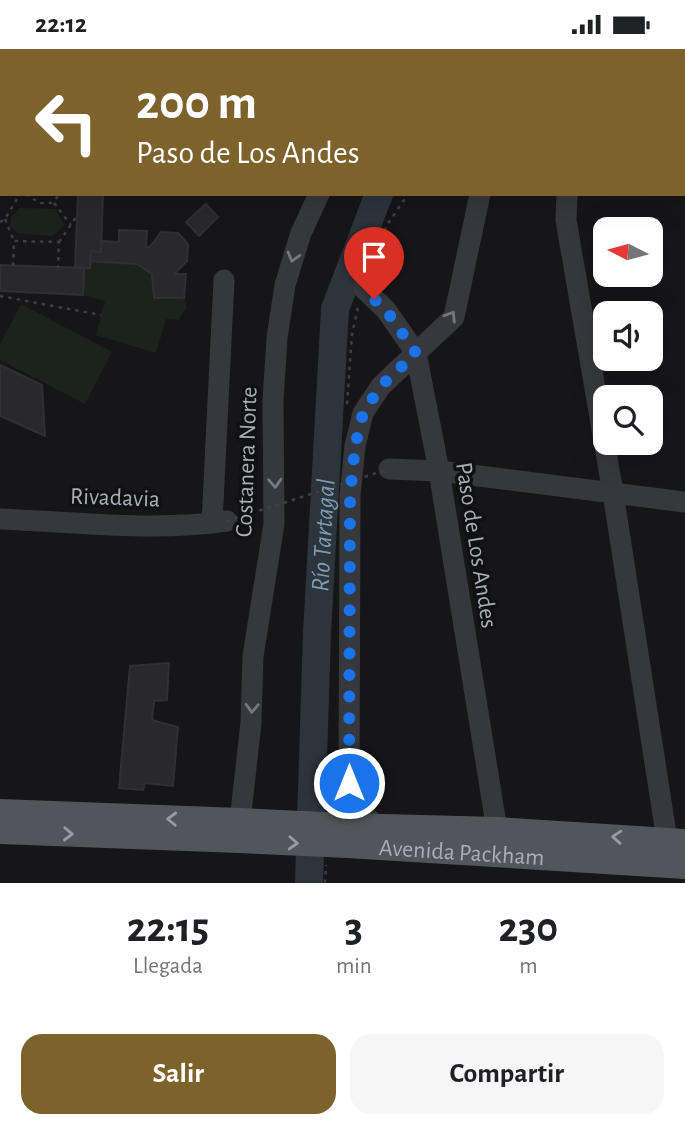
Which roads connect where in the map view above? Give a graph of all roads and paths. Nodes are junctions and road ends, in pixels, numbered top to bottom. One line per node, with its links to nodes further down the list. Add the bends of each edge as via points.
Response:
1 (116, 49): 2 (street)
2 (132, 49)
3 (19, 196): 11 (path)
4 (29, 196): 9 (path, via 39,203)
5 (59, 196): 9 (path)
6 (319, 196): 31 (street, Costanera Norte, one-way to 31, via 293,259 277,338 274,524 253,656)
7 (480, 196): 22 (street, one-way to 7, via 454,317)
8 (567, 196): 25 (street, via 566,220)
9 (53, 202): 13 (path)
10 (77, 216): 13 (path)
11 (5, 219): 12 (path); 14 (path)
12 (0, 222)
13 (71, 225): 15 (path)
14 (14, 241): 15 (path); 16 (path)
15 (59, 242): 17 (path)
16 (13, 266)
17 (58, 267)
18 (224, 280): 28 (street)
19 (363, 288): 22 (street, Paso de Los Andes, via 386,310)
20 (0, 296): 21 (path)
21 (101, 315)
22 (416, 353): 24 (street, Paso de Los Andes); 30 (street, via 381,386 363,413 350,496 349,783 363,817)
23 (389, 469): 24 (street); 28 (path, bridge)
24 (439, 471): 25 (street); 32 (street, Paso de Los Andes)
25 (613, 493): 26 (street); 35 (street)
26 (685, 502)
27 (0, 519): 28 (street, Rivadavia, via 144,526)
28 (219, 522)
29 (0, 812): 31 (main road, one-way to 29)
30 (379, 826): 32 (main road, Avenida Packham); 34 (main road, Avenida Packham)
31 (239, 830): 33 (main road, one-way to 31); 34 (main road, Avenida Packham, bridge)
32 (497, 830): 35 (main road, Avenida Packham, one-way to 32)
33 (0, 831)
34 (347, 835): 35 (main road, Avenida Packham)
35 (675, 853)

